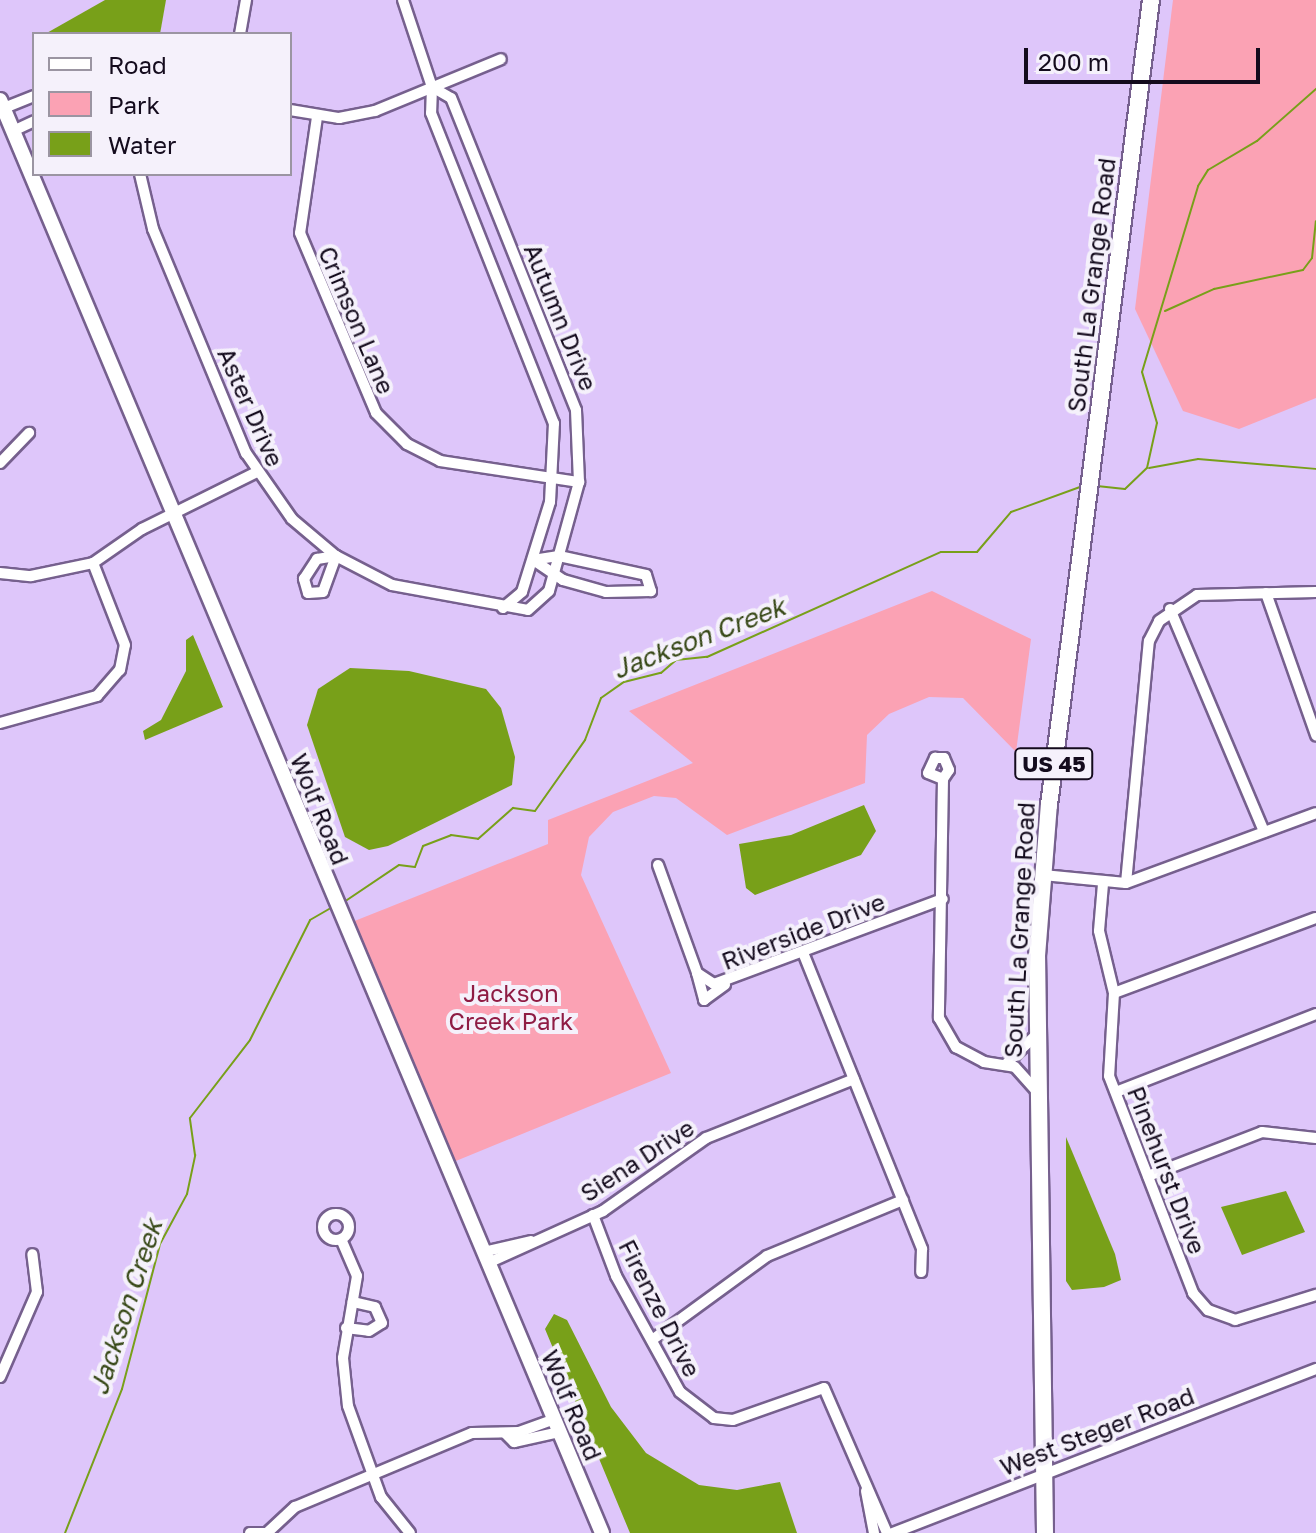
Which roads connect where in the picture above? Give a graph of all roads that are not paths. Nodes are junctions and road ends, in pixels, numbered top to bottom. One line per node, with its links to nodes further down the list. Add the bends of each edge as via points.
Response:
1 (246, 0): 4 (street)
2 (403, 0): 6 (street, Autumn Drive)
3 (1151, 0): 34 (main road, South La Grange Road / US 45)
4 (240, 32)
5 (501, 59): 6 (street)
6 (432, 87): 10 (street, via 375,111); 16 (street, Autumn Drive, via 431,113 549,402); 17 (street, Autumn Drive, via 451,98 567,379 578,424)
7 (32, 97): 9 (street)
8 (292, 111): 10 (street)
9 (5, 116): 11 (street); 18 (main road, Wolf Road)
10 (317, 117): 16 (street, Crimson Lane, via 300,233 368,402 421,453)
11 (32, 121)
12 (140, 176): 15 (street, Aster Drive, via 153,229)
13 (29, 433): 14 (street)
14 (0, 463)
15 (255, 473): 18 (street); 26 (street, Aster Drive, via 303,530 336,556 414,593)
16 (555, 481): 17 (street, Crimson Lane); 20 (street, Autumn Drive)
17 (579, 482): 19 (street, Autumn Drive)
18 (173, 516): 21 (street); 55 (main road, Wolf Road)
19 (559, 556): 20 (street); 22 (street, Autumn Drive); 22 (street, via 646,575 652,587 644,596 628,595)
20 (533, 560): 22 (street); 26 (street, Autumn Drive, via 522,592)
21 (93, 563): 23 (street, via 31,576); 28 (street, via 125,645 120,670 97,696)
22 (555, 572): 26 (street, Autumn Drive, via 537,606)
23 (0, 573)
24 (1316, 592): 25 (street)
25 (1266, 593): 27 (street, via 1197,595); 29 (street)
26 (503, 608)
27 (1170, 609): 32 (street); 35 (street, via 1149,641)
28 (0, 723)
29 (1316, 735)
30 (943, 779): 37 (street)
31 (1316, 813): 32 (street)
32 (1264, 832): 35 (street)
33 (658, 865): 40 (street, Riverside Drive)
34 (1043, 875): 36 (street); 44 (main road, South La Grange Road / US 45)
35 (1126, 883): 36 (street)
36 (1103, 884): 42 (street, Pinehurst Drive, via 1099,931)
37 (943, 899): 39 (street, Riverside Drive); 45 (street, via 939,1018 968,1056)
38 (1316, 918): 42 (street)
39 (804, 955): 41 (street, Riverside Drive); 46 (street)
40 (697, 973): 41 (street, Riverside Drive); 41 (street, via 704,1000)
41 (725, 985)
42 (1114, 993): 48 (street, Pinehurst Drive, via 1109,1076)
43 (1316, 1014): 48 (street)
44 (1035, 1036): 45 (street); 47 (main road, South La Grange Road / US 45)
45 (1006, 1064): 47 (street)
46 (854, 1079): 51 (street); 52 (street, Siena Drive, via 706,1138)
47 (1035, 1089): 64 (main road, South La Grange Road / US 45)
48 (1116, 1092): 50 (street, Pinehurst Drive)
49 (1316, 1138): 50 (street, via 1262,1132)
50 (1148, 1176): 57 (street, Pinehurst Drive, via 1193,1293 1218,1316 1258,1318)
51 (903, 1200): 56 (street, via 922,1249); 60 (street, via 767,1256)
52 (593, 1215): 55 (street, Siena Drive); 60 (street, Firenze Drive)
53 (341, 1239): 58 (street, via 357,1276)
54 (32, 1254): 62 (street, via 37,1292)
55 (486, 1258): 63 (main road, Wolf Road)
56 (921, 1272)
57 (1316, 1295)
58 (353, 1302): 59 (street); 59 (street, via 375,1307 382,1323 369,1331)
59 (346, 1328): 65 (street, via 343,1382)
60 (652, 1340): 66 (street, Firenze Drive, via 680,1392 714,1418 752,1417 824,1388)
61 (1316, 1369): 64 (street, West Steger Road)
62 (0, 1377)
63 (557, 1426): 65 (street, via 472,1433); 70 (main road, Wolf Road)
64 (1043, 1473): 72 (street, West Steger Road); 73 (main road, South La Grange Road / US 45)
65 (372, 1474): 68 (street, via 278,1516); 69 (street)
66 (866, 1491): 71 (street, Firenze Drive); 72 (street, Firenze Drive)
67 (250, 1533): 68 (street)
68 (268, 1533)
69 (410, 1533)
70 (602, 1533)
71 (874, 1533)
72 (890, 1533)
73 (1045, 1533)

